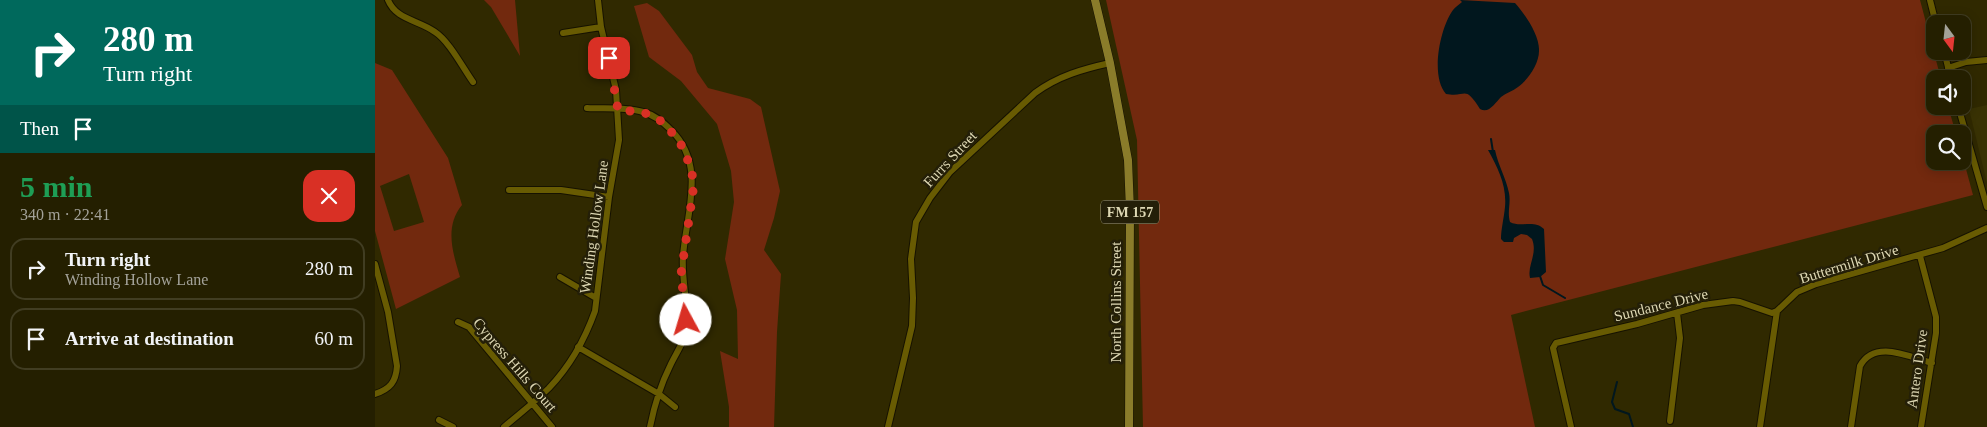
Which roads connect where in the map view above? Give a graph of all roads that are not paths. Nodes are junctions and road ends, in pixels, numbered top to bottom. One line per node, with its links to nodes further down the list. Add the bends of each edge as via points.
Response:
1 (388, 0): 12 (street, via 400,15 437,33)
2 (598, 0): 6 (street, Winding Hollow Lane)
3 (1095, 0): 10 (main road, North Collins Street / FM 157)
4 (1930, 0): 5 (street)
5 (1934, 15)
6 (601, 27): 7 (street); 14 (street, Winding Hollow Lane)
7 (563, 34)
8 (1946, 60): 11 (street)
9 (1987, 60): 11 (street)
10 (1110, 63): 39 (street, Furrs Street, via 1066,75 1035,94 951,172 924,207 914,231 911,259 912,326); 40 (main road, North Collins Street / FM 157, via 1128,160)
11 (1948, 68)
12 (473, 82)
13 (587, 108): 14 (street)
14 (618, 110): 17 (street, Winding Hollow Lane, via 619,140); 30 (street, via 643,112 661,121 679,140 692,170 693,192 681,274 686,331)
15 (1960, 115): 18 (street)
16 (509, 190): 17 (street, via 561,190)
17 (609, 197): 23 (street, Winding Hollow Lane)
18 (1987, 208)
19 (1987, 228): 20 (street, Buttermilk Drive)
20 (1920, 256): 24 (street, Buttermilk Drive, via 1802,289); 28 (street, Antero Drive, via 1936,317)
21 (375, 264): 29 (street, via 388,312 397,366 391,386)
22 (560, 277): 23 (street)
23 (596, 298): 27 (street, Winding Hollow Lane, via 595,311)
24 (1777, 311): 25 (street, Sundance Drive, via 1772,313 1733,301); 42 (street)
25 (1677, 312): 34 (street, via 1679,347); 41 (street, Sundance Drive, via 1556,343 1553,348)
26 (458, 322): 31 (street, Cypress Hills Court, via 469,327)
27 (578, 347): 30 (street); 31 (street, Winding Hollow Lane, via 558,378)
28 (1932, 363): 43 (street, via 1884,350 1863,359); 44 (street, Antero Drive)
29 (375, 394)
30 (659, 394): 32 (street); 38 (street)
31 (532, 403): 36 (street, Winding Hollow Lane); 37 (street, Cypress Hills Court)
32 (675, 407)
33 (439, 420): 35 (street)
34 (1670, 421)
35 (453, 427)
36 (505, 427)
37 (553, 427)
38 (650, 427)
39 (888, 427)
40 (1129, 427)
41 (1571, 427)
42 (1760, 427)
43 (1851, 427)
44 (1921, 427)

